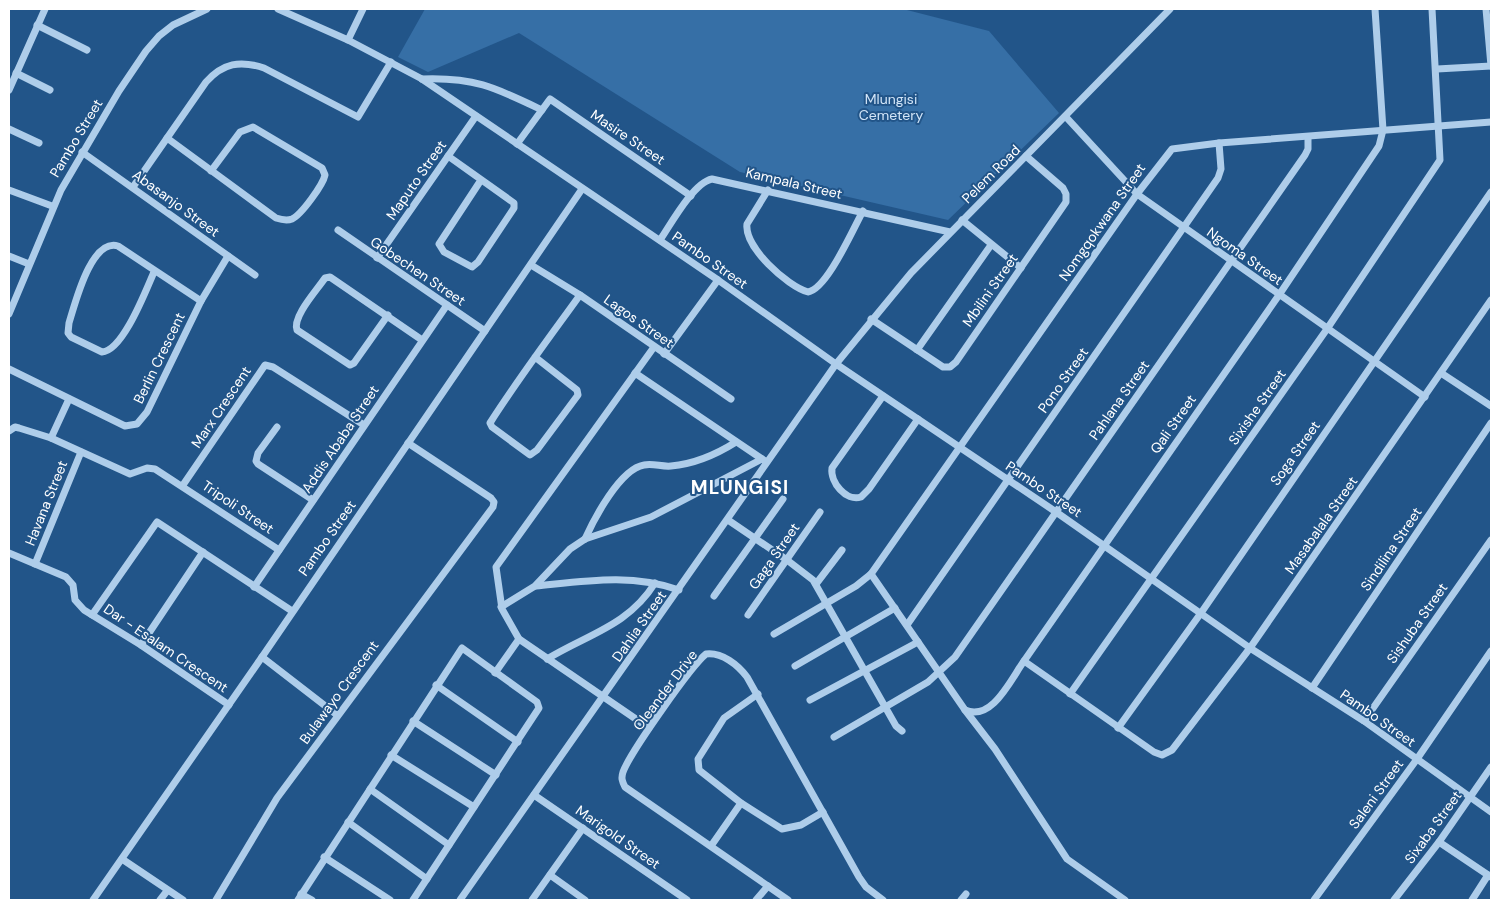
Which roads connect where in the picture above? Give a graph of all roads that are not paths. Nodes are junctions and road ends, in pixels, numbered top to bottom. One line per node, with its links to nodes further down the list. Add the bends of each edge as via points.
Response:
1 (45, 9): 9 (street)
2 (207, 9): 31 (street, Pambo Street, via 173,25 152,43)
3 (278, 9): 10 (street, Pambo Street)
4 (363, 9): 10 (street)
5 (1170, 9): 21 (street, Pelem Road)
6 (1375, 9): 25 (street)
7 (1432, 9): 14 (street, Sixishe Street)
8 (1486, 9): 13 (street)
9 (37, 25): 11 (street); 15 (street)
10 (348, 40): 12 (street, Pambo Street)
11 (87, 50)
12 (391, 62): 16 (street, Pambo Street); 27 (street, via 358,118 264,68 229,64 206,82)
13 (1491, 66): 14 (street)
14 (1437, 70): 23 (street, Sixishe Street)
15 (16, 73): 17 (street); 18 (street)
16 (422, 79): 19 (street, via 471,80); 20 (street, Pambo Street)
17 (9, 90)
18 (50, 90)
19 (542, 110): 30 (street); 42 (street, Masire Street, via 550,100)
20 (476, 116): 30 (street, Pambo Street); 32 (street, Maputo Street)
21 (1066, 117): 33 (street, Pelem Road); 41 (street, Ngoma Street)
22 (1491, 122): 23 (street, Nomgqokwana Street)
23 (1440, 125): 25 (street, Nomgqokwana Street); 69 (street, Sixishe Street, via 1440,160)
24 (9, 129): 28 (street)
25 (1383, 130): 26 (street, Nomgqokwana Street); 61 (street, Qali Street, via 1377,150)
26 (1308, 136): 29 (street, Nomgqokwana Street); 54 (street, Pahlana Street, via 1305,155)
27 (166, 138): 34 (street); 36 (street)
28 (39, 143)
29 (1219, 143): 41 (street, Nomgqokwana Street, via 1172,149); 46 (street, Pono Street, via 1220,175)
30 (517, 144): 37 (street, Pambo Street)
31 (82, 152): 36 (street, Abasanjo Street); 43 (street, Pambo Street)
32 (448, 156): 35 (street); 53 (street, Maputo Street)
33 (1026, 156): 45 (street, Pelem Road); 57 (street, Mbilini Street, via 1063,188 1067,198)
34 (211, 171): 34 (street, via 283,220 294,218 304,209 325,175 322,168 253,127 240,132)
35 (481, 180): 35 (street, via 515,205 472,267 444,252 440,244)
36 (133, 187): 52 (street, Abasanjo Street)
37 (582, 189): 49 (street, Pambo Street); 56 (street, Pambo Street)
38 (9, 190): 43 (street)
39 (768, 190): 42 (street, Kampala Street, via 712,179 703,183); 44 (street, Kampala Street); 44 (street, via 747,224 750,240 789,282 808,292 818,286 835,263)
40 (1491, 192): 76 (street, Soga Street)
41 (1137, 194): 46 (street, Ngoma Street); 94 (street, Nomgqokwana Street)
42 (691, 196): 49 (street, Kampala Street)
43 (52, 206): 55 (street, Pambo Street)
44 (863, 211): 48 (street, Kampala Street)
45 (962, 220): 48 (street, Pelem Road); 50 (street)
46 (1184, 229): 54 (street, Ngoma Street); 97 (street, Pono Street)
47 (338, 230): 53 (street, Gobechen Street)
48 (950, 232): 68 (street, Pelem Road)
49 (660, 240): 60 (street, Pambo Street)
50 (991, 245): 57 (street); 73 (street)
51 (9, 256): 55 (street)
52 (228, 256): 59 (street, Abasanjo Street); 64 (street, Berlin Crescent)
53 (377, 258): 65 (street, Gobechen Street)
54 (1231, 262): 61 (street, Ngoma Street); 102 (street, Pahlana Street)
55 (30, 264): 66 (street, Pambo Street)
56 (531, 265): 62 (street, Lagos Street); 70 (street, Pambo Street)
57 (1020, 268): 73 (street, Mbilini Street, via 953,365 943,367)
58 (154, 272): 58 (street, via 118,246 103,247 93,260 82,286 68,323 68,333 102,352 111,350 121,339); 64 (street)
59 (255, 275)
60 (718, 280): 74 (street); 77 (street, Pambo Street)
61 (1279, 295): 69 (street, Ngoma Street); 107 (street, Qali Street)
62 (580, 296): 72 (street, Lagos Street); 75 (street)
63 (1491, 300): 80 (street, Masabalala Street)
64 (201, 302): 83 (street, Berlin Crescent, via 147,412 137,424 125,426)
65 (447, 305): 70 (street, Gobechen Street); 71 (street, Addis Ababa Street)
66 (9, 314)
67 (388, 315): 67 (street, via 328,277 297,318 295,326 350,365); 71 (street)
68 (871, 320): 73 (street, Mbilini Street); 77 (street, Pelem Road)
69 (1327, 329): 76 (street, Ngoma Street); 115 (street, Sixishe Street)
70 (485, 331): 93 (street, Pambo Street)
71 (422, 340): 88 (street, Addis Ababa Street)
72 (654, 347): 74 (street, Lagos Street); 79 (street)
73 (917, 350)
74 (664, 354): 84 (street, Lagos Street)
75 (535, 357): 75 (street, via 490,424 530,454 537,450 578,394)
76 (1373, 362): 82 (street, Ngoma Street); 126 (street, Soga Street)
77 (836, 364): 81 (street, Pambo Street); 96 (street, Dahlia Street)
78 (9, 369): 83 (street, Berlin Crescent)
79 (635, 372): 92 (street); 123 (street, via 498,563)
80 (1441, 373): 82 (street, Masabalala Street); 85 (street)
81 (883, 396): 86 (street, Pambo Street); 86 (street, via 832,468 834,484 852,498 861,497 869,489)
82 (1424, 397): 135 (street, Masabalala Street)
83 (69, 399): 91 (street)
84 (731, 399)
85 (1491, 406)
86 (918, 419): 94 (street, Pambo Street)
87 (1491, 423): 145 (street, Sindilina Street)
88 (364, 424): 98 (street, Marx Crescent, via 267,365); 100 (street, Addis Ababa Street)
89 (277, 427): 100 (street, via 258,453 256,461)
90 (9, 431): 91 (street, Tripoli Street, via 15,427)
91 (51, 438): 95 (street, Tripoli Street)
92 (736, 442): 96 (street); 105 (street, via 724,450 684,464 670,467 646,464 637,468 600,508)
93 (408, 443): 125 (street, Pambo Street); 153 (street, Bulawayo Crescent, via 491,498 493,507)
94 (959, 448): 97 (street, Pambo Street); 114 (street, Nomgqokwana Street)
95 (81, 452): 98 (street, Tripoli Street, via 130,474 152,468); 113 (street, Havana Street)
96 (765, 461): 103 (street, Dahlia Street); 105 (street, via 651,517)
97 (1008, 480): 102 (street, Pambo Street); 129 (street, Pono Street)
98 (183, 485): 108 (street, Tripoli Street)
99 (783, 499): 104 (street)
100 (313, 500): 108 (street, Addis Ababa Street)
101 (820, 512): 112 (street, Gaga Street)
102 (1056, 512): 107 (street, Pambo Street); 143 (street, Pahlana Street, via 955,657)
103 (728, 520): 104 (street); 120 (street, Dahlia Street)
104 (756, 538): 112 (street); 121 (street)
105 (585, 539): 118 (street, via 570,549)
106 (1491, 540): 155 (street, Sishuba Street)
107 (1103, 545): 115 (street, Pambo Street); 139 (street, Qali Street)
108 (279, 550): 119 (street, Addis Ababa Street)
109 (842, 550): 117 (street)
110 (203, 552): 119 (street, Dar - Esalam Crescent); 127 (street, Dar - Esalam Crescent, via 159,522 154,522); 134 (street)
111 (9, 553): 113 (street)
112 (787, 560): 117 (street); 128 (street, Gaga Street)
113 (35, 564): 127 (street, via 72,582 77,605)
114 (871, 574): 122 (street); 124 (street)
115 (1152, 579): 126 (street, Pambo Street); 147 (street, Sixishe Street)
116 (655, 583): 118 (street, via 616,579); 120 (street); 138 (street, via 643,600 619,622)
117 (816, 584): 122 (street)
118 (536, 586): 123 (street)
119 (254, 587): 125 (street, Dar - Esalam Crescent)
120 (679, 590): 148 (street, Dahlia Street)
121 (714, 596)
122 (828, 603): 130 (street); 132 (street)
123 (501, 607): 131 (street)
124 (895, 608): 129 (street); 132 (street)
125 (292, 611): 137 (street, Pambo Street)
126 (1201, 613): 135 (street, Pambo Street); 157 (street, Soga Street)
127 (92, 615): 134 (street, Dar - Esalam Crescent)
128 (748, 615)
129 (907, 625): 133 (street)
130 (774, 634)
131 (519, 639): 138 (street); 142 (street)
132 (845, 639): 140 (street); 141 (street)
133 (918, 642): 141 (street); 143 (street)
134 (140, 645): 150 (street, Dar - Esalam Crescent)
135 (1250, 648): 145 (street, Pambo Street); 157 (street, Masabalala Street, via 1176,747 1162,755)
136 (1491, 651): 162 (street, Saleni Street)
137 (262, 657): 150 (street, Pambo Street); 153 (street)
138 (547, 660): 148 (street)
139 (1024, 661): 147 (street); 152 (street, Qali Street, via 988,708 976,713)
140 (795, 666)
141 (863, 672): 149 (street); 151 (street)
142 (494, 673): 144 (street, via 462,648); 160 (street, via 538,706 538,712)
143 (940, 673): 151 (street, Pahlana Street); 152 (street)
144 (436, 685): 154 (street); 160 (street)
145 (1312, 688): 155 (street, Pambo Street)
146 (758, 694): 156 (street, Oleander Drive, via 747,676 733,663 715,654 706,654); 168 (street, via 724,718 698,759 700,770); 170 (street, Oleander Drive)
147 (1070, 694): 157 (street)
148 (603, 698): 156 (street); 166 (street, Dahlia Street)
149 (810, 700)
150 (228, 705): 178 (street, Pambo Street)
151 (886, 709): 158 (street); 159 (street, Pahlana Street)
152 (965, 710): 199 (street, via 995,749 1067,859)
153 (337, 715): 188 (street, Bulawayo Crescent, via 277,798)
154 (412, 721): 161 (street); 164 (street)
155 (1364, 721): 162 (street, Pambo Street)
156 (649, 728): 176 (street, Oleander Drive, via 624,770 622,781 625,787)
157 (1118, 728)
158 (902, 731)
159 (834, 737)
160 (518, 742): 164 (street)
161 (391, 755): 165 (street); 169 (street)
162 (1417, 759): 167 (street, Pambo Street); 200 (street, Saleni Street)
163 (1491, 767): 167 (street, Sixaba Street)
164 (496, 775): 169 (street)
165 (370, 789): 172 (street); 175 (street)
166 (534, 795): 173 (street, Marigold Street); 192 (street, Dahlia Street)
167 (1470, 797): 171 (street, Pambo Street); 174 (street, Sixaba Street)
168 (741, 803): 170 (street, via 782,829 801,825); 176 (street)
169 (474, 807): 175 (street)
170 (823, 812): 198 (street, Oleander Drive, via 862,882)
171 (1491, 812)
172 (348, 822): 177 (street); 181 (street)
173 (583, 828): 179 (street); 195 (street, Marigold Street)
174 (1439, 842): 180 (street); 201 (street, Sixaba Street)
175 (449, 845): 181 (street)
176 (711, 846): 182 (street, Oleander Drive)
177 (324, 857): 184 (street); 190 (street)
178 (122, 859): 183 (street); 185 (street, Pambo Street)
179 (550, 875): 193 (street); 194 (street)
180 (1490, 876): 202 (street)
181 (427, 879): 191 (street)
182 (768, 886): 196 (street); 197 (street, Oleander Drive)
183 (167, 891): 186 (street); 187 (street)
184 (299, 897): 189 (street)
185 (93, 900)
186 (160, 900)
187 (183, 900)
188 (216, 900)
189 (312, 900)
190 (390, 900)
191 (413, 900)
192 (460, 900)
193 (532, 900)
194 (585, 900)
195 (687, 900)
196 (756, 900)
197 (788, 900)
198 (883, 900)
199 (1126, 900)
200 (1314, 900)
201 (1394, 900)
202 (1472, 900)

